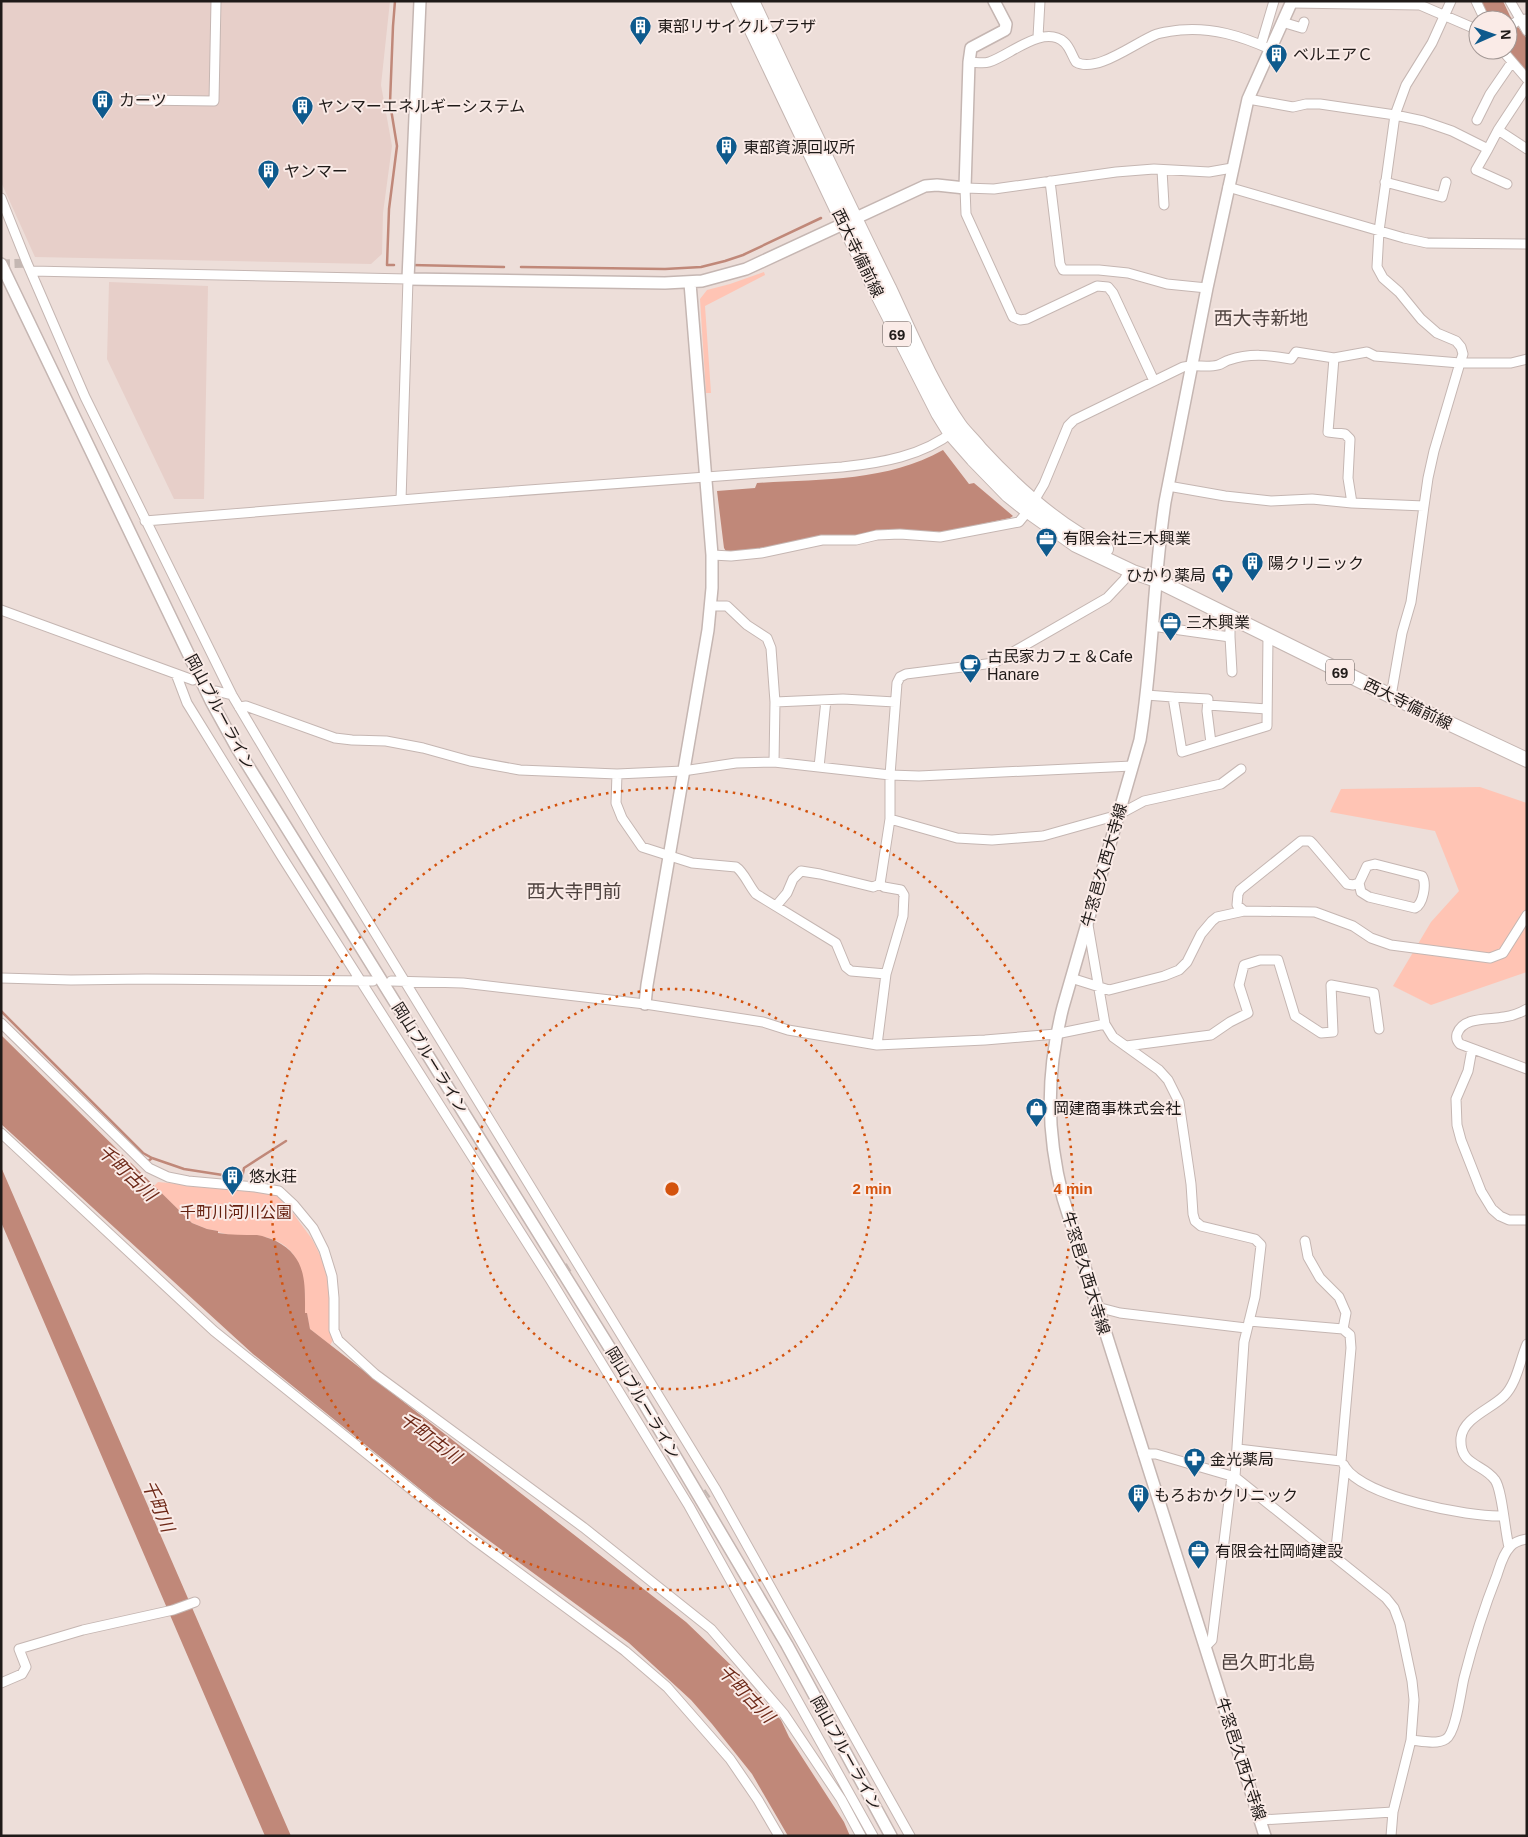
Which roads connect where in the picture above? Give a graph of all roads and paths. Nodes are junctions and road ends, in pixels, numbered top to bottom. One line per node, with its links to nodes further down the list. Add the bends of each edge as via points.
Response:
1 (216, 1): 25 (street, via 214,101)
2 (420, 1): 46 (main road)
3 (738, 1): 41 (main road, 西大寺備前線 / 69)
4 (752, 1): 41 (main road, 西大寺備前線 / 69)
5 (994, 1): 20 (main road, via 1006,24 1005,30 971,48)
6 (1040, 1): 18 (street)
7 (1274, 1): 19 (street)
8 (1451, 1): 12 (street)
9 (1510, 1): 13 (street)
10 (1291, 2): 11 (street); 14 (main road, 牛窓邑久西大寺線)
11 (1372, 3): 12 (street, via 1420,5)
12 (1446, 16): 16 (street); 26 (street, via 1406,84)
13 (1521, 20): 17 (street)
14 (1282, 22): 15 (street, via 1302,28); 19 (main road, 牛窓邑久西大寺線)
15 (1304, 22)
16 (1468, 26)
17 (1527, 31)
18 (1038, 37): 19 (street, via 1063,40 1076,62 1087,66 1157,34 1178,30 1228,33); 20 (street, via 988,63)
19 (1265, 47): 24 (main road, 牛窓邑久西大寺線)
20 (969, 62): 38 (main road)
21 (1512, 62): 22 (street); 27 (street, via 1490,94)
22 (1527, 79)
23 (1527, 86): 28 (street)
24 (1248, 98): 26 (street, via 1293,107 1320,104); 31 (main road, 牛窓邑久西大寺線)
25 (139, 100)
26 (1395, 115): 29 (street, via 1452,131); 34 (street)
27 (1478, 120)
28 (1498, 130): 29 (street); 30 (street)
29 (1488, 149): 36 (street, via 1476,170)
30 (1527, 149)
31 (1232, 168): 32 (street, via 1209,172); 37 (main road, 牛窓邑久西大寺線)
32 (1162, 170): 33 (street); 40 (street)
33 (1050, 181): 38 (street, via 994,189); 48 (street, via 1063,270 1099,270 1167,284)
34 (1385, 182): 35 (street, via 1442,197); 42 (street)
35 (1446, 182)
36 (1507, 184)
37 (1228, 187): 42 (street); 48 (main road, 牛窓邑久西大寺線)
38 (966, 188): 41 (main road, via 925,186); 53 (street, via 966,214 1013,317 1026,319 1097,286 1108,287)
39 (1, 198): 45 (street)
40 (1164, 205)
41 (849, 221): 47 (main road, via 746,269); 54 (main road, 西大寺備前線 / 69, via 914,366)
42 (1379, 231): 43 (street, via 1427,243); 51 (street, via 1377,267 1383,278 1437,333 1462,347)
43 (1527, 244)
44 (1, 266): 145 (main road, 岡山ブルーライン, via 211,701 237,748 644,1403 782,1637)
45 (31, 271): 46 (street); 61 (street, via 85,397)
46 (408, 279): 47 (main road); 57 (street)
47 (690, 283): 55 (main road)
48 (1207, 288): 52 (main road, 牛窓邑久西大寺線)
49 (1334, 358): 51 (street, via 1367,352 1375,356); 52 (street, via 1296,352 1291,359 1252,355 1217,365); 58 (street, via 1328,432 1345,434 1350,439 1348,478)
50 (1527, 359): 51 (street)
51 (1460, 363): 60 (street, via 1434,451)
52 (1191, 365): 53 (street); 56 (main road, 牛窓邑久西大寺線)
53 (1154, 381): 59 (street, via 1074,420 1068,426 1044,484)
54 (956, 430): 55 (street, via 916,452 872,464); 59 (main road, 西大寺備前線 / 69, via 973,459 1008,495)
55 (706, 477): 57 (street); 62 (main road)
56 (1168, 486): 58 (street, via 1271,501 1312,499); 64 (main road, 牛窓邑久西大寺線)
57 (401, 500): 61 (street)
58 (1352, 504): 60 (street)
59 (1031, 506): 62 (street, via 1018,522 940,537 876,534 856,540 822,540 761,553); 63 (main road, 西大寺備前線 / 69, via 1076,545); 64 (main road, 西大寺備前線 / 69, via 1094,544 1134,562)
60 (1424, 506): 77 (street, via 1411,602)
61 (145, 521): 75 (street)
62 (712, 555): 65 (main road)
63 (1130, 570): 64 (main road, 西大寺備前線 / 69); 81 (street, via 1107,598 994,663 900,677)
64 (1156, 580): 67 (main road, 西大寺備前線 / 69); 68 (main road, 牛窓邑久西大寺線)
65 (711, 606): 80 (street, via 727,606 766,638 771,648); 91 (main road)
66 (1, 610): 72 (street)
67 (1230, 617): 69 (main road, 西大寺備前線 / 69); 70 (street)
68 (1152, 626): 70 (street); 76 (main road, 牛窓邑久西大寺線)
69 (1268, 636): 77 (main road, 西大寺備前線 / 69); 84 (street)
70 (1230, 637): 71 (street)
71 (1232, 672)
72 (176, 674): 73 (street); 106 (street, via 187,703)
73 (193, 680)
74 (216, 691): 75 (street)
75 (232, 695): 83 (street)
76 (1146, 695): 78 (street); 88 (main road, 牛窓邑久西大寺線, via 1140,740)
77 (1391, 696): 86 (main road, 西大寺備前線 / 69)
78 (1173, 697): 82 (street, via 1208,699); 85 (street, via 1182,752)
79 (826, 700): 80 (street); 81 (street); 89 (street)
80 (775, 702): 87 (street)
81 (895, 702): 93 (street)
82 (1208, 705): 84 (street); 85 (street)
83 (239, 707): 92 (street, via 246,706 335,738 386,741 520,770); 109 (street)
84 (1267, 709): 85 (street, via 1267,726)
85 (1211, 743)
86 (1527, 760)
87 (774, 762): 89 (street); 91 (street, via 736,763)
88 (1132, 766): 93 (street); 94 (main road, 牛窓邑久西大寺線)
89 (819, 767): 93 (street)
90 (1240, 769): 94 (street, via 1220,784 1144,801)
91 (683, 771): 92 (street); 96 (main road)
92 (617, 774): 96 (street, via 616,803 622,818 642,847)
93 (890, 775): 95 (street)
94 (1118, 815): 95 (street, via 1043,836 992,840 957,838); 102 (main road, 牛窓邑久西大寺線)
95 (890, 819): 98 (street)
96 (668, 856): 99 (street, via 692,863 736,867 742,870 756,894); 111 (main road)
97 (1359, 883): 97 (street, via 1364,895 1411,908 1420,904 1425,883 1422,876 1375,864 1367,866); 100 (street, via 1346,884 1310,841 1301,841 1240,890 1237,904)
98 (880, 884): 99 (street, via 873,887 801,871 792,879 787,894); 103 (street, via 901,890 904,896 903,916)
99 (776, 906): 103 (street, via 836,943 846,967 851,971)
100 (1244, 911): 101 (street, via 1315,912 1392,945 1490,958 1503,953); 110 (street, via 1212,921 1179,970 1109,990)
101 (1527, 915)
102 (1087, 920): 105 (main road, 牛窓邑久西大寺線); 110 (street)
103 (886, 974): 117 (street)
104 (1, 978): 106 (street)
105 (1071, 978): 110 (street); 116 (main road, 牛窓邑久西大寺線)
106 (361, 981): 107 (street); 144 (street, via 553,1277 692,1504)
107 (373, 981)
108 (391, 981): 109 (street)
109 (407, 982): 111 (street, via 472,984); 146 (street, via 573,1265 711,1490)
110 (1097, 987): 114 (street)
111 (646, 1004): 117 (street, via 763,1022 788,1030)
112 (1527, 1009): 119 (street, via 1512,1016 1484,1019 1462,1026 1456,1036 1457,1041)
113 (1, 1023): 143 (street, via 149,1168 168,1177 188,1181 279,1191 294,1205 313,1228 324,1250 332,1276 334,1330 338,1340 375,1374 583,1527 712,1629 784,1714 841,1799)
114 (1104, 1024): 116 (street); 118 (street)
115 (1379, 1029): 118 (street, via 1374,993 1331,985 1333,1032 1321,1032 1295,1016 1278,960 1260,960 1244,965 1239,985 1248,1014 1211,1035)
116 (1056, 1034): 117 (street); 124 (main road, 牛窓邑久西大寺線, via 1049,1104 1053,1152 1062,1198)
117 (877, 1045)
118 (1126, 1046): 125 (street, via 1168,1080 1179,1102 1195,1220 1201,1226 1255,1240 1260,1245)
119 (1472, 1049): 120 (street); 122 (street, via 1468,1071 1456,1099 1461,1140 1481,1191 1492,1209 1509,1220)
120 (1527, 1069)
121 (1, 1133): 142 (street, via 214,1331 472,1539 625,1651 667,1687 730,1759)
122 (1527, 1220)
123 (1305, 1242): 126 (street, via 1308,1256 1320,1278 1339,1297 1346,1313)
124 (1097, 1307): 125 (street, via 1120,1313); 129 (main road, 牛窓邑久西大寺線)
125 (1248, 1324): 126 (street); 128 (street)
126 (1343, 1329): 130 (street, via 1350,1335 1351,1348)
127 (1527, 1344): 132 (street, via 1515,1378 1504,1396 1470,1422 1461,1436 1469,1462 1485,1470 1497,1482)
128 (1238, 1449): 130 (street); 131 (street)
129 (1143, 1454): 131 (street, via 1156,1454); 137 (main road, 牛窓邑久西大寺線)
130 (1343, 1464): 132 (street, via 1355,1477 1397,1496 1473,1515); 135 (street)
131 (1234, 1476): 135 (street); 137 (street, via 1212,1640)
132 (1502, 1516): 134 (street)
133 (1527, 1539): 134 (street)
134 (1509, 1547): 139 (street, via 1481,1620 1450,1735 1446,1740 1437,1742)
135 (1335, 1557): 139 (street, via 1394,1608 1412,1681)
136 (195, 1602): 138 (street, via 19,1649 26,1667 22,1674)
137 (1205, 1647): 141 (main road, 牛窓邑久西大寺線)
138 (1, 1683)
139 (1412, 1740): 140 (street)
140 (1393, 1812): 141 (street); 148 (street)
141 (1260, 1820): 147 (main road, 牛窓邑久西大寺線)
142 (779, 1836)
143 (861, 1836)
144 (873, 1836)
145 (890, 1836)
146 (910, 1836)
147 (1265, 1836)
148 (1391, 1836)

